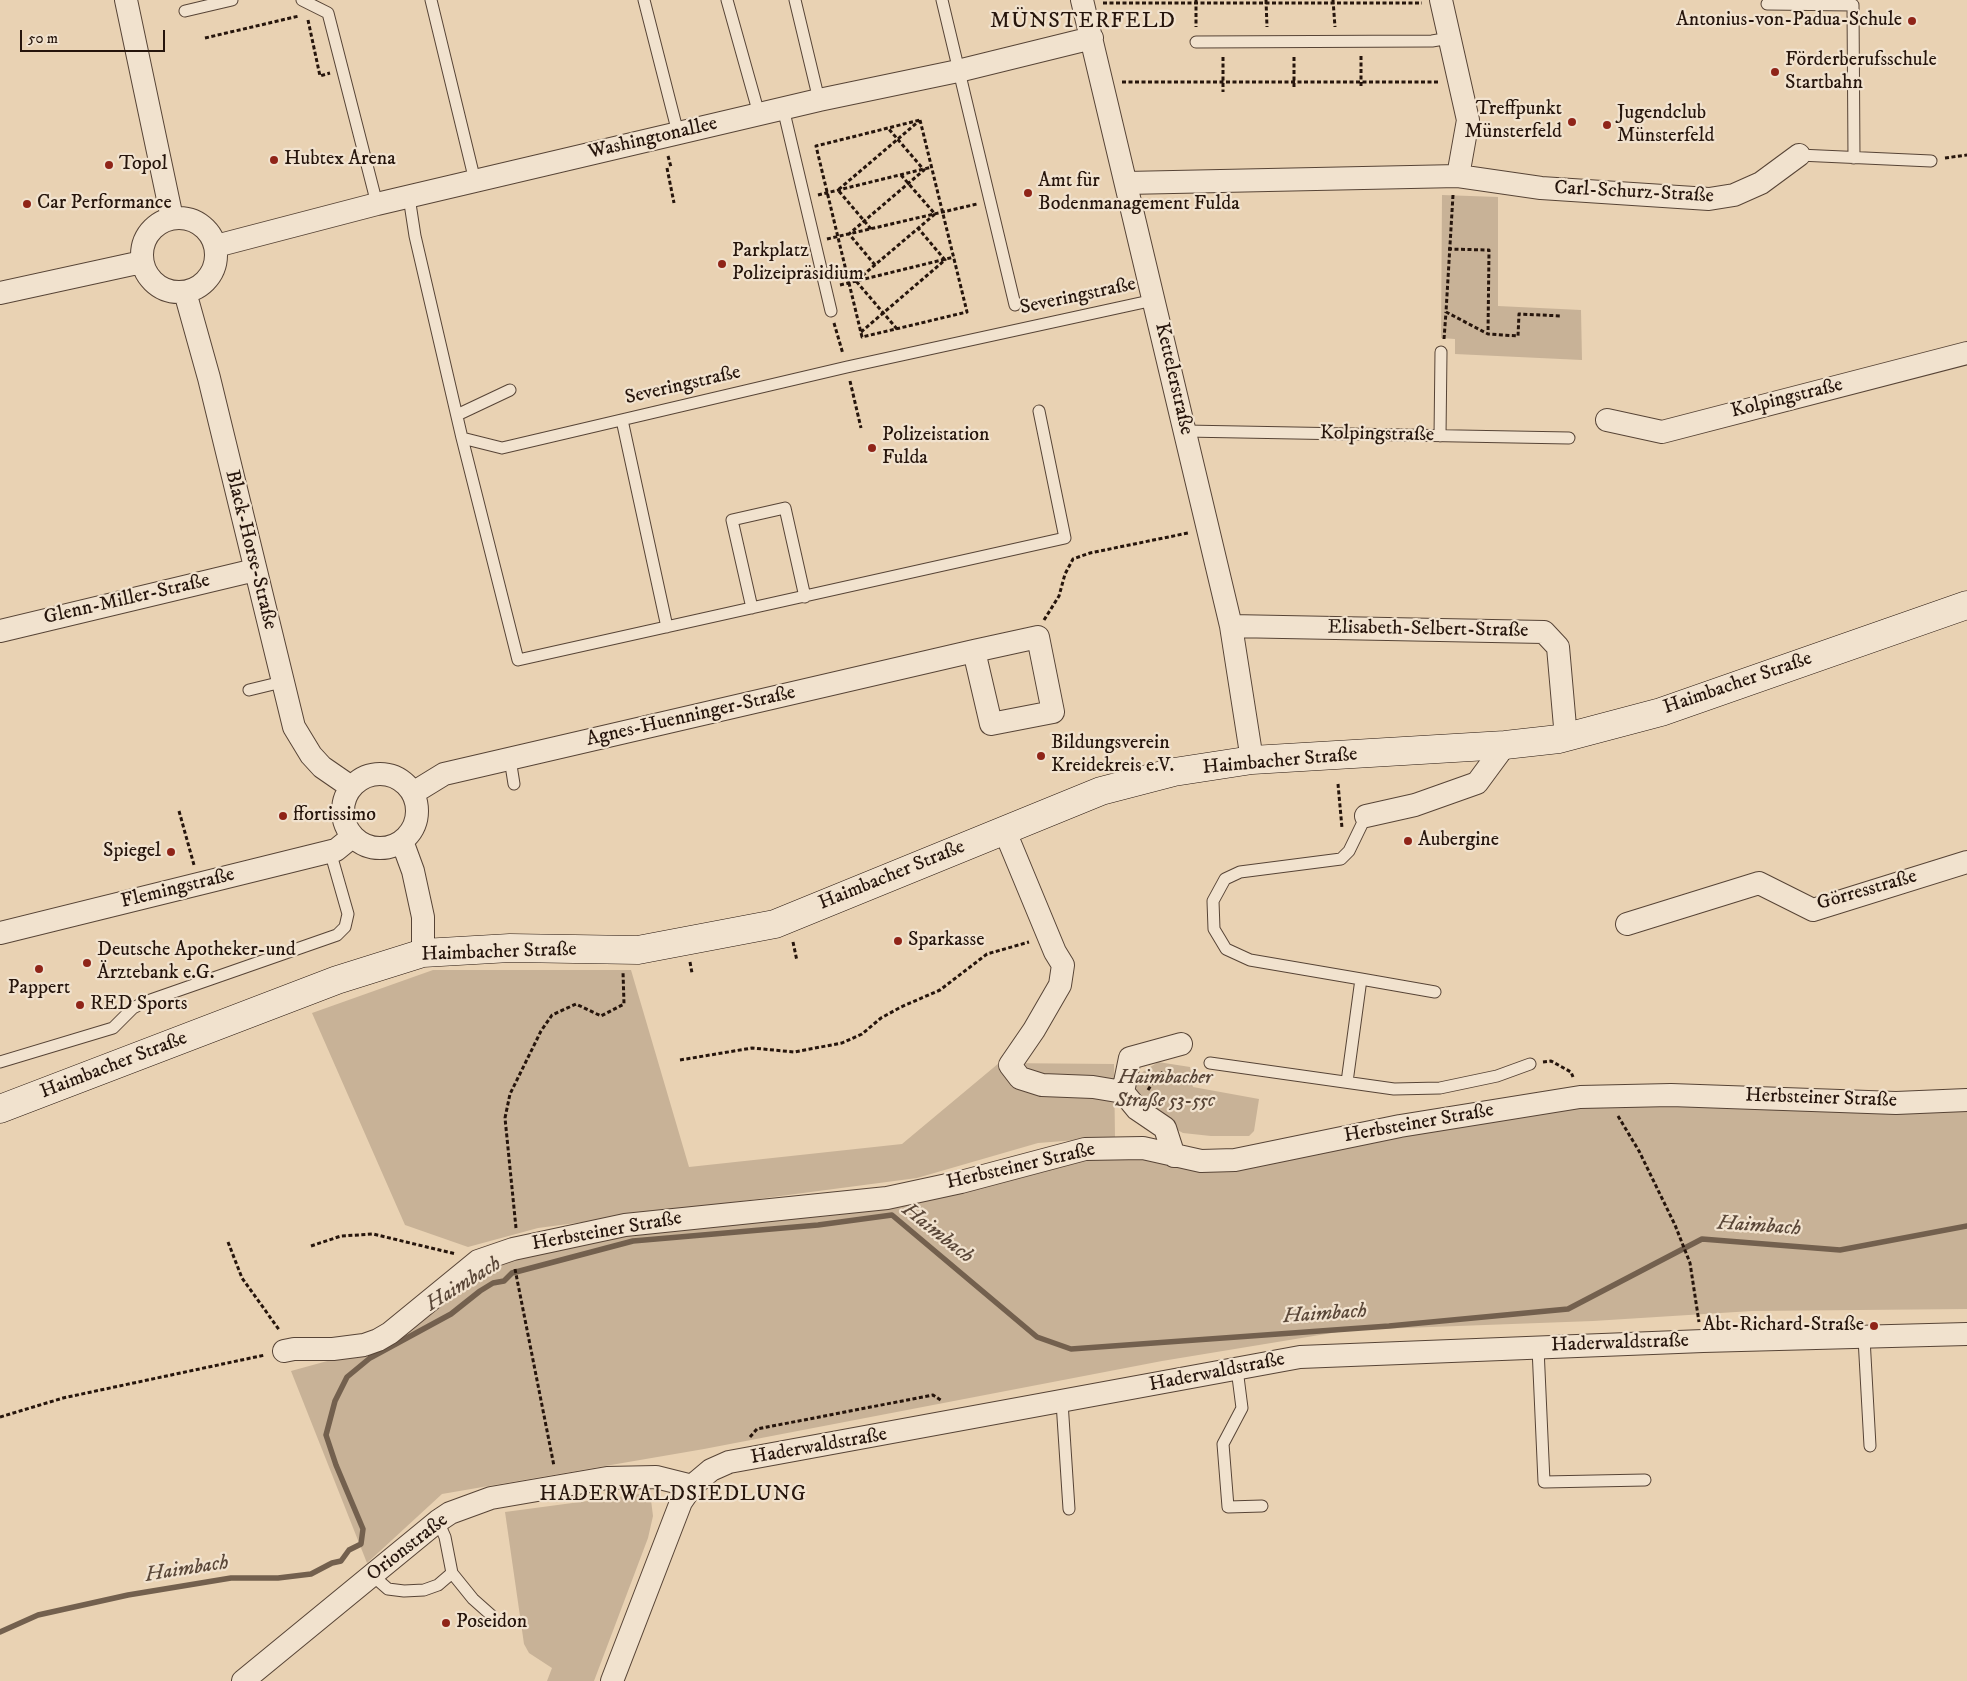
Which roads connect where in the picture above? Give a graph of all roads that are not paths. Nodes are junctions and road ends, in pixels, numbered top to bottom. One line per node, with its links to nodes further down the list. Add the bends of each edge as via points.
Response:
1 (126, 0): 30 (street)
2 (232, 0): 13 (lane)
3 (302, 0): 29 (lane, via 328,13)
4 (431, 0): 25 (lane)
5 (644, 0): 21 (lane)
6 (727, 0): 20 (lane)
7 (794, 0): 18 (lane)
8 (942, 0): 17 (lane)
9 (1090, 1): 14 (street, Kettelerstraße)
10 (1432, 1): 15 (street)
11 (1786, 2): 12 (lane); 23 (lane, via 1853,5)
12 (1767, 4)
13 (185, 11)
14 (1092, 38): 17 (street, Washingtonallee); 26 (street, Kettelerstraße)
15 (1450, 38): 16 (lane, via 1432,41); 27 (street, via 1468,120)
16 (1196, 42)
17 (958, 71): 18 (street, Washingtonallee); 36 (lane)
18 (819, 100): 19 (street, Washingtonallee)
19 (782, 108): 20 (street, Washingtonallee); 37 (lane)
20 (759, 114): 21 (street, Washingtonallee)
21 (678, 133): 25 (street, Washingtonallee)
22 (1799, 155): 23 (lane); 27 (street, Carl-Schurz-Straße, via 1761,183 1734,195 1710,199)
23 (1854, 158): 24 (lane)
24 (1931, 161)
25 (475, 182): 28 (street, Washingtonallee)
26 (1126, 183): 27 (street, Carl-Schurz-Straße); 35 (street, Kettelerstraße)
27 (1455, 184)
28 (409, 197): 29 (street, Washingtonallee); 42 (lane)
29 (377, 204): 31 (street, Washingtonallee)
30 (172, 218): 31 (street, via 183,217 204,226); 32 (street, via 154,226 148,234)
31 (216, 246): 33 (street, via 211,276 195,289)
32 (142, 262): 33 (street, via 146,273 162,289); 34 (street)
33 (185, 292): 49 (street, Black-Horse-Straße)
34 (0, 293)
35 (1154, 300): 43 (lane, Severingstraße); 45 (street, Kettelerstraße)
36 (1014, 305)
37 (831, 311)
38 (1441, 352): 46 (lane)
39 (1967, 353): 44 (street, Kolpingstraße, via 1662,432)
40 (510, 390): 42 (lane)
41 (1039, 410): 50 (lane, via 1065,538)
42 (457, 415): 47 (lane)
43 (622, 420): 47 (lane, Severingstraße, via 502,448); 54 (lane)
44 (1607, 420)
45 (1185, 431): 46 (lane, Kolpingstraße); 53 (street, Kettelerstraße)
46 (1440, 436): 48 (lane, Kolpingstraße)
47 (462, 438): 54 (lane, via 518,660)
48 (1569, 438)
49 (255, 570): 55 (street, Glenn-Miller-Straße); 57 (street, Black-Horse-Straße)
50 (805, 597): 52 (lane); 52 (lane, via 785,508 732,520)
51 (1967, 605): 59 (main road, Haimbacher Straße, via 1661,712)
52 (752, 608): 54 (lane)
53 (1231, 626): 59 (street, Elisabeth-Selbert-Straße, via 1544,632 1558,647); 62 (street, Kettelerstraße)
54 (667, 627)
55 (0, 631)
56 (974, 651): 56 (street, Agnes-Huenninger-Straße, via 1038,637 1054,712 991,724); 61 (street, Agnes-Huenninger-Straße)
57 (282, 682): 58 (lane); 64 (street, Black-Horse-Straße, via 301,741 322,767)
58 (249, 690)
59 (1566, 738): 60 (main road, Haimbacher Straße)
60 (1505, 745): 62 (main road, Haimbacher Straße); 66 (street, via 1477,783)
61 (510, 759): 63 (lane); 65 (street, Agnes-Huenninger-Straße, via 444,774)
62 (1252, 760): 67 (main road, Haimbacher Straße, via 1174,772 1101,791)
63 (514, 784)
64 (351, 787): 65 (street, via 362,778 390,775); 68 (street, via 344,799 342,812)
65 (413, 793): 69 (street, via 417,810 414,828)
66 (1366, 816): 75 (lane, via 1349,851 1341,859 1240,872 1225,879 1213,901 1214,929 1226,949 1250,960)
67 (1004, 829): 74 (main road, Haimbacher Straße, via 774,924 638,950 510,948); 82 (street, via 1063,965 1060,985 1010,1065 1020,1078 1042,1085)
68 (352, 837): 69 (street, via 376,849); 70 (street, Flemingstraße)
69 (402, 841): 74 (street, via 413,870 423,917)
70 (330, 851): 73 (street, Flemingstraße); 78 (lane, via 348,914 348,922 337,935 145,1002 133,1008 113,1028)
71 (1967, 862): 72 (street, Görresstraße, via 1813,910 1759,883)
72 (1627, 924)
73 (0, 934)
74 (423, 953): 84 (main road, Haimbacher Straße, via 337,980)
75 (1362, 979): 76 (lane); 81 (lane)
76 (1435, 992)
77 (1181, 1044): 82 (street, via 1130,1058)
78 (0, 1062)
79 (1210, 1063): 81 (lane)
80 (1530, 1064): 81 (lane, via 1496,1076 1440,1088 1394,1089)
81 (1347, 1082)
82 (1122, 1092): 85 (street, via 1137,1109 1164,1128)
83 (1967, 1100): 85 (street, Herbsteiner Straße, via 1896,1103 1688,1095 1580,1097 1400,1126 1235,1160 1201,1161)
84 (0, 1109)
85 (1174, 1156): 89 (street, Herbsteiner Straße, via 1143,1148 1085,1149 887,1198 625,1225 513,1249 478,1261 378,1340 364,1345)
86 (1967, 1334): 87 (street, Haderwaldstraße)
87 (1864, 1338): 88 (street, Haderwaldstraße); 92 (lane)
88 (1538, 1348): 90 (street, Haderwaldstraße, via 1300,1357); 93 (lane, via 1544,1482)
89 (289, 1350)
90 (1237, 1369): 91 (street, Haderwaldstraße); 95 (lane, via 1242,1408 1223,1444 1228,1507)
91 (1062, 1402): 94 (street, Haderwaldstraße, via 729,1462 711,1470); 96 (lane)
92 (1870, 1446)
93 (1645, 1480)
94 (692, 1486): 97 (street, Orionstraße, via 656,1477 631,1476 558,1486 491,1498 450,1513); 102 (street, Haderwaldstraße, via 674,1518)
95 (1262, 1506)
96 (1069, 1509)
97 (438, 1521): 98 (lane, via 445,1537); 99 (street, Orionstraße)
98 (452, 1573): 99 (lane, via 438,1585 404,1591 388,1589); 100 (lane, via 473,1599)
99 (372, 1575): 101 (street, Orionstraße)
100 (491, 1614)
101 (243, 1681)
102 (612, 1681)

